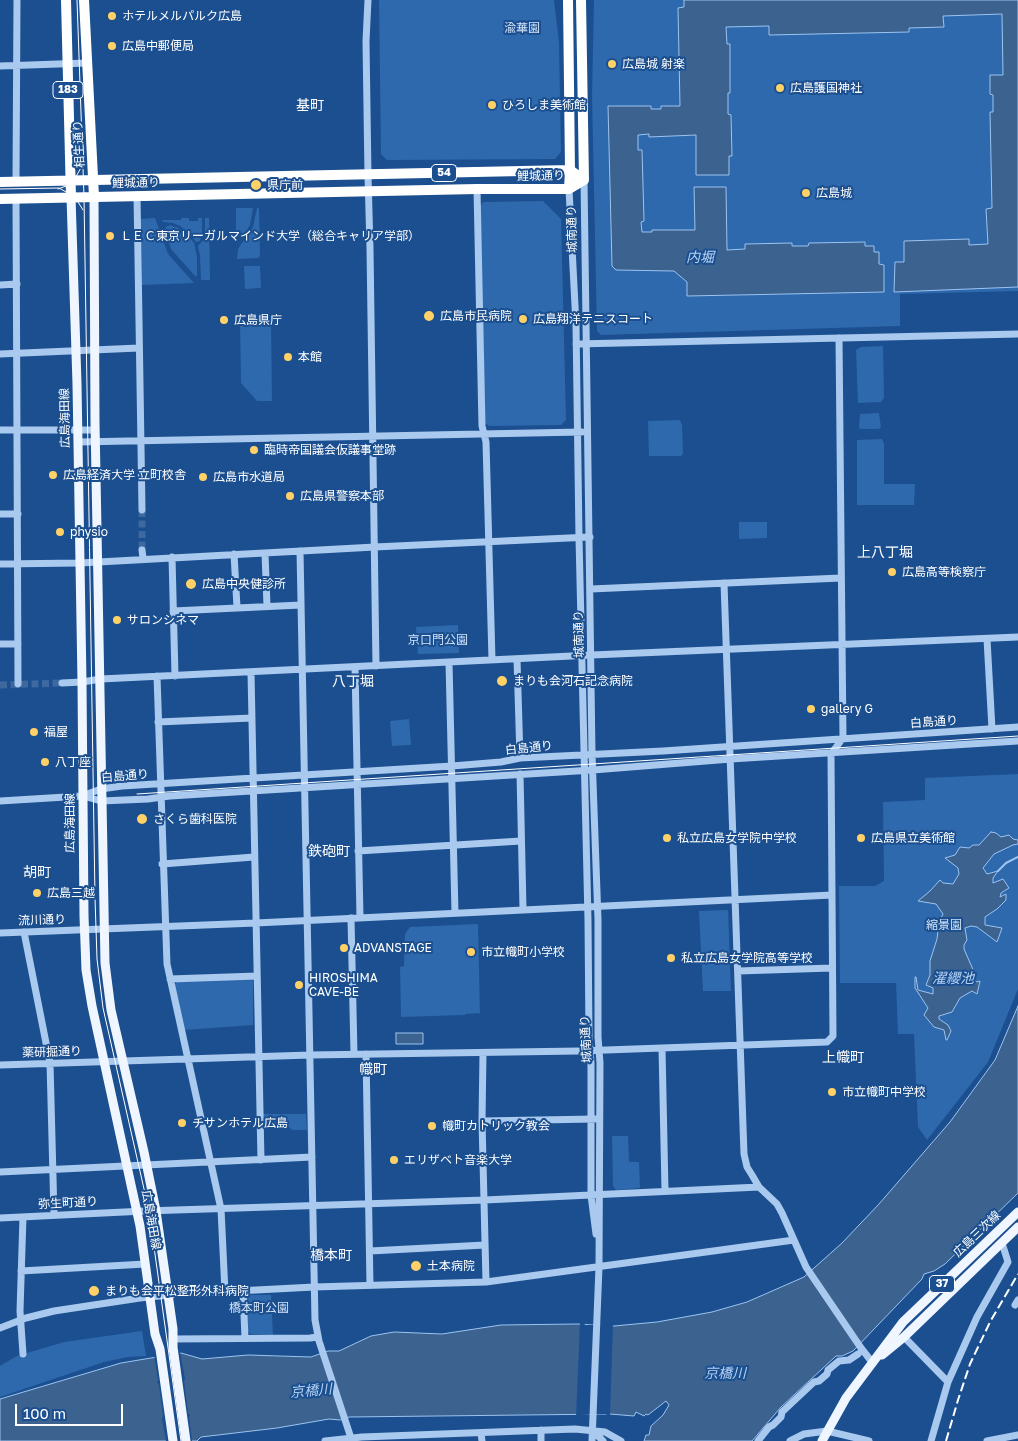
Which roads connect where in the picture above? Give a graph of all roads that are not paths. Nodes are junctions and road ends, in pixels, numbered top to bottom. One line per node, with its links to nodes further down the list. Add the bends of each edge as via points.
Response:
1 (17, 0): 9 (street)
2 (66, 0): 8 (highway, 相生通り / 183)
3 (84, 0): 7 (highway, 相生通り / 183)
4 (368, 0): 12 (street)
5 (568, 0): 11 (highway)
6 (581, 0): 15 (highway, 城南通り)
7 (87, 63): 8 (street); 14 (highway, 相生通り / 183)
8 (68, 64): 9 (street); 13 (highway, 相生通り / 183)
9 (17, 65): 10 (street); 17 (street)
10 (0, 66)
11 (570, 170): 12 (highway, 鯉城通り / 54); 15 (highway, 鯉城通り); 19 (highway)
12 (368, 176): 14 (highway, 鯉城通り / 54); 20 (street)
13 (72, 180): 14 (highway, 鯉城通り / 54); 17 (highway, 鯉城通り / 54); 22 (highway, 相生通り / 183)
14 (93, 180): 23 (highway, 相生通り / 183)
15 (584, 180): 19 (highway, 鯉城通り); 31 (street, 城南通り)
16 (0, 182): 17 (highway, 鯉城通り / 54)
17 (16, 182)
18 (477, 189): 19 (highway, 鯉城通り / 54); 20 (highway, 鯉城通り / 54); 43 (street)
19 (569, 189): 30 (street, 城南通り)
20 (369, 191): 21 (highway, 鯉城通り / 54); 44 (street)
21 (136, 195): 23 (highway, 鯉城通り / 54); 32 (street)
22 (71, 197): 23 (highway, 鯉城通り / 54); 25 (highway, 鯉城通り / 54); 34 (main road, 広島海田線)
23 (94, 197): 33 (main road, 広島海田線)
24 (0, 199): 25 (highway, 鯉城通り / 54)
25 (16, 199): 26 (street)
26 (17, 284): 27 (street); 35 (street)
27 (0, 285)
28 (1018, 334): 29 (street)
29 (839, 338): 31 (street); 65 (street)
30 (576, 344): 31 (street); 41 (street, 城南通り)
31 (587, 344): 42 (street, 城南通り)
32 (139, 348): 33 (street); 45 (street)
33 (95, 349): 34 (street); 40 (main road, 広島海田線)
34 (75, 350): 35 (street); 39 (main road, 広島海田線)
35 (17, 353): 36 (street); 38 (street)
36 (0, 354)
37 (0, 430): 38 (street)
38 (18, 430): 39 (street); 50 (street)
39 (78, 430): 40 (street); 46 (main road, 広島海田線)
40 (95, 430): 47 (main road, 広島海田線)
41 (578, 432): 42 (street); 43 (street); 52 (street, 城南通り)
42 (588, 432): 51 (street, 城南通り)
43 (484, 434): 44 (street); 53 (street)
44 (373, 436): 45 (street); 54 (street)
45 (140, 441): 47 (street); 48 (street)
46 (78, 442): 47 (street); 62 (main road, 広島海田線)
47 (96, 442): 61 (main road, 広島海田線)
48 (142, 510)
49 (0, 514): 50 (street)
50 (18, 514): 64 (street)
51 (590, 537): 52 (street); 67 (street, 城南通り)
52 (579, 538): 53 (street); 79 (street, 城南通り)
53 (488, 542): 54 (street); 81 (street)
54 (375, 546): 56 (street); 83 (street)
55 (142, 550): 60 (street)
56 (300, 551): 57 (street); 68 (street)
57 (265, 553): 58 (street); 69 (street)
58 (234, 554): 59 (street); 70 (street)
59 (172, 557): 60 (street); 71 (street)
60 (143, 558): 61 (street)
61 (98, 561): 62 (street); 89 (main road, 広島海田線)
62 (80, 562): 64 (street); 90 (main road, 広島海田線)
63 (0, 564): 64 (street)
64 (18, 564): 75 (street)
65 (841, 578): 66 (street); 76 (street)
66 (724, 583): 67 (street); 77 (street)
67 (591, 589): 78 (street, 城南通り)
68 (301, 605): 69 (street); 85 (street)
69 (267, 606): 70 (street)
70 (237, 607): 71 (street)
71 (173, 611): 88 (street)
72 (987, 638): 73 (street); 76 (street); 96 (street)
73 (1018, 638)
74 (0, 644): 75 (street)
75 (18, 644): 92 (street)
76 (842, 644): 77 (street); 97 (street)
77 (726, 650): 78 (street); 99 (street)
78 (592, 654): 79 (street); 100 (street, 城南通り)
79 (582, 655): 80 (street); 102 (street, 城南通り)
80 (517, 659): 81 (street); 103 (street)
81 (492, 660): 82 (street)
82 (449, 662): 83 (street); 105 (street)
83 (376, 666): 84 (street)
84 (355, 667): 85 (street); 108 (street)
85 (303, 669): 86 (street); 110 (street)
86 (251, 672): 88 (street); 93 (street)
87 (157, 676): 88 (street); 89 (street); 94 (street)
88 (175, 676)
89 (100, 679): 90 (street); 116 (main road, 広島海田線)
90 (82, 682): 91 (street); 118 (main road, 広島海田線)
91 (62, 683)
92 (18, 684)
93 (252, 718): 94 (street); 111 (street)
94 (158, 722): 114 (street)
95 (1018, 727): 96 (street, 白島通り)
96 (992, 729): 97 (street, 白島通り)
97 (843, 738): 99 (street, 白島通り); 101 (street)
98 (1018, 741): 101 (street, 白島通り)
99 (730, 746): 100 (street, 白島通り); 104 (street)
100 (592, 754): 102 (street, 白島通り); 107 (street, 城南通り)
101 (831, 754): 104 (street, 白島通り); 127 (street, 薬研掘通り)
102 (584, 755): 103 (street, 白島通り); 106 (street, 城南通り)
103 (520, 758): 105 (street, 白島通り)
104 (730, 759): 107 (street, 白島通り); 128 (street)
105 (452, 766): 108 (street, 白島通り); 112 (street)
106 (584, 770): 107 (street, 白島通り); 109 (street, 白島通り); 130 (street, 城南通り)
107 (593, 770): 129 (street, 城南通り)
108 (357, 772): 110 (street, 白島通り); 113 (street)
109 (520, 774): 112 (street, 白島通り); 122 (street)
110 (305, 775): 111 (street, 白島通り); 115 (street)
111 (252, 778): 114 (street, 白島通り); 117 (street)
112 (453, 778): 113 (street, 白島通り); 123 (street)
113 (357, 784): 115 (street, 白島通り); 124 (street)
114 (160, 785): 116 (street, 白島通り); 119 (street)
115 (305, 788): 117 (street, 白島通り); 135 (street)
116 (101, 789): 118 (street, 白島通り); 121 (main road, 広島海田線)
117 (253, 791): 119 (street, 白島通り); 125 (street)
118 (82, 796): 120 (street); 121 (street, 白島通り); 139 (main road, 広島海田線)
119 (160, 798): 121 (street, 白島通り); 126 (street)
120 (0, 801)
121 (101, 801): 138 (main road, 広島海田線)
122 (521, 841): 123 (street); 131 (street)
123 (454, 844): 124 (street); 132 (street)
124 (358, 851): 134 (street)
125 (254, 858): 126 (street); 136 (street)
126 (162, 864): 137 (street)
127 (832, 895): 128 (street, 流川通り); 142 (street, 薬研掘通り)
128 (735, 900): 129 (street, 流川通り); 143 (street)
129 (597, 905): 130 (street, 流川通り); 148 (street, 城南通り)
130 (587, 906): 131 (street, 流川通り); 149 (street, 城南通り)
131 (522, 909): 132 (street, 流川通り)
132 (456, 913): 134 (street, 流川通り)
133 (351, 918): 134 (street, 流川通り); 135 (street, 流川通り); 151 (street)
134 (360, 918)
135 (308, 920): 136 (street, 流川通り); 153 (street)
136 (256, 922): 137 (street, 流川通り); 144 (street)
137 (164, 927): 138 (street, 流川通り); 145 (street)
138 (104, 929): 139 (street, 流川通り); 156 (main road, 広島海田線, via 110,1002)
139 (84, 930): 140 (street, 流川通り); 157 (main road, 広島海田線, via 89,988)
140 (24, 932): 141 (street, 流川通り); 158 (street)
141 (0, 933)
142 (832, 968): 143 (street); 146 (street, 薬研掘通り, via 833,1036 827,1042)
143 (738, 971): 146 (street)
144 (257, 976): 145 (street); 154 (street)
145 (170, 979): 155 (street)
146 (740, 1046): 147 (street, 薬研掘通り); 170 (street, via 744,1154 747,1167)
147 (662, 1048): 148 (street, 薬研掘通り); 171 (street)
148 (599, 1050): 149 (street, 薬研掘通り); 160 (street, 城南通り)
149 (590, 1051): 150 (street, 薬研掘通り); 161 (street, 城南通り)
150 (483, 1053): 152 (street, 薬研掘通り); 162 (street)
151 (354, 1054): 152 (street, 薬研掘通り); 153 (street, 薬研掘通り)
152 (366, 1054): 175 (street)
153 (310, 1055): 154 (street, 薬研掘通り); 163 (street)
154 (259, 1056): 155 (street, 薬研掘通り); 164 (street)
155 (188, 1059): 156 (street, 薬研掘通り); 165 (street)
156 (123, 1061): 157 (street, 薬研掘通り); 166 (main road, 広島海田線)
157 (105, 1062): 158 (street, 薬研掘通り); 167 (main road, 広島海田線)
158 (50, 1063): 159 (street, 薬研掘通り); 168 (street)
159 (0, 1065)
160 (600, 1118): 161 (street); 172 (street, 城南通り)
161 (590, 1119): 162 (street); 173 (street, 城南通り)
162 (482, 1121): 174 (street)
163 (312, 1157): 164 (street); 176 (street)
164 (261, 1160): 165 (street)
165 (211, 1162): 166 (street); 177 (street)
166 (147, 1164): 167 (street); 178 (main road, 広島海田線)
167 (127, 1165): 168 (street); 179 (main road, 広島海田線)
168 (52, 1169): 169 (street); 181 (street)
169 (0, 1172)
170 (760, 1187): 171 (street, 弥生町通り); 185 (street, via 777,1204)
171 (665, 1191): 172 (street, 弥生町通り)
172 (600, 1194): 173 (street, 弥生町通り); 190 (street, 城南通り)
173 (591, 1195): 174 (street, 弥生町通り); 190 (street, 城南通り)
174 (485, 1200): 175 (street, 弥生町通り); 187 (street)
175 (368, 1204): 176 (street, 弥生町通り); 188 (street)
176 (313, 1206): 177 (street, 弥生町通り); 194 (street)
177 (222, 1209): 178 (street, 弥生町通り); 196 (street)
178 (156, 1210): 179 (street, 弥生町通り); 197 (main road, 広島海田線)
179 (137, 1211): 181 (street, 弥生町通り); 189 (main road, 広島海田線)
180 (1018, 1212): 207 (main road, 広島三次線 / 37, via 902,1322)
181 (54, 1215): 182 (street, 弥生町通り)
182 (23, 1217): 183 (street, 弥生町通り); 191 (street)
183 (0, 1218)
184 (1018, 1227): 186 (main road, 広島三次線 / 37)
185 (794, 1240): 190 (street); 205 (street)
186 (1002, 1243): 202 (main road, 広島三次線 / 37); 208 (street, via 1008,1262 977,1317)
187 (486, 1245): 188 (street); 192 (street)
188 (370, 1251): 193 (street)
189 (145, 1264): 191 (street); 198 (main road, 広島海田線)
190 (599, 1267): 192 (street); 210 (street, 城南通り)
191 (21, 1271): 199 (street)
192 (486, 1282): 193 (street)
193 (370, 1285): 194 (street)
194 (314, 1287): 195 (street); 201 (street)
195 (243, 1291): 196 (street); 204 (street)
196 (225, 1292): 197 (street)
197 (168, 1295): 198 (street); 203 (main road, 広島海田線)
198 (150, 1297): 199 (street, via 66,1309); 216 (main road, 広島海田線)
199 (20, 1320): 200 (street); 206 (street)
200 (0, 1328)
201 (318, 1337): 204 (street); 215 (street)
202 (904, 1337): 207 (main road, 広島三次線 / 37); 208 (street)
203 (173, 1338): 204 (street); 217 (main road, 広島海田線)
204 (245, 1338)
205 (859, 1351): 207 (street); 224 (street, via 849,1360 839,1361 814,1382 782,1412)
206 (22, 1354)
207 (872, 1362): 211 (main road, 広島三次線 / 37)
208 (948, 1382): 228 (street)
209 (541, 1430): 210 (street); 212 (street); 220 (street)
210 (592, 1430): 221 (street); 222 (street); 223 (street, via 605,1432)
211 (827, 1431): 225 (street, via 804,1434); 226 (main road, 広島三次線 / 37); 227 (street)
212 (481, 1432): 214 (street); 219 (street)
213 (1018, 1435): 229 (street)
214 (408, 1438): 215 (street)
215 (352, 1440): 218 (street)
216 (173, 1441)
217 (186, 1441)
218 (325, 1441)
219 (482, 1441)
220 (541, 1441)
221 (592, 1441)
222 (603, 1441)
223 (621, 1441)
224 (758, 1441)
225 (790, 1441)
226 (822, 1441)
227 (868, 1441)
228 (931, 1441)
229 (990, 1441)

